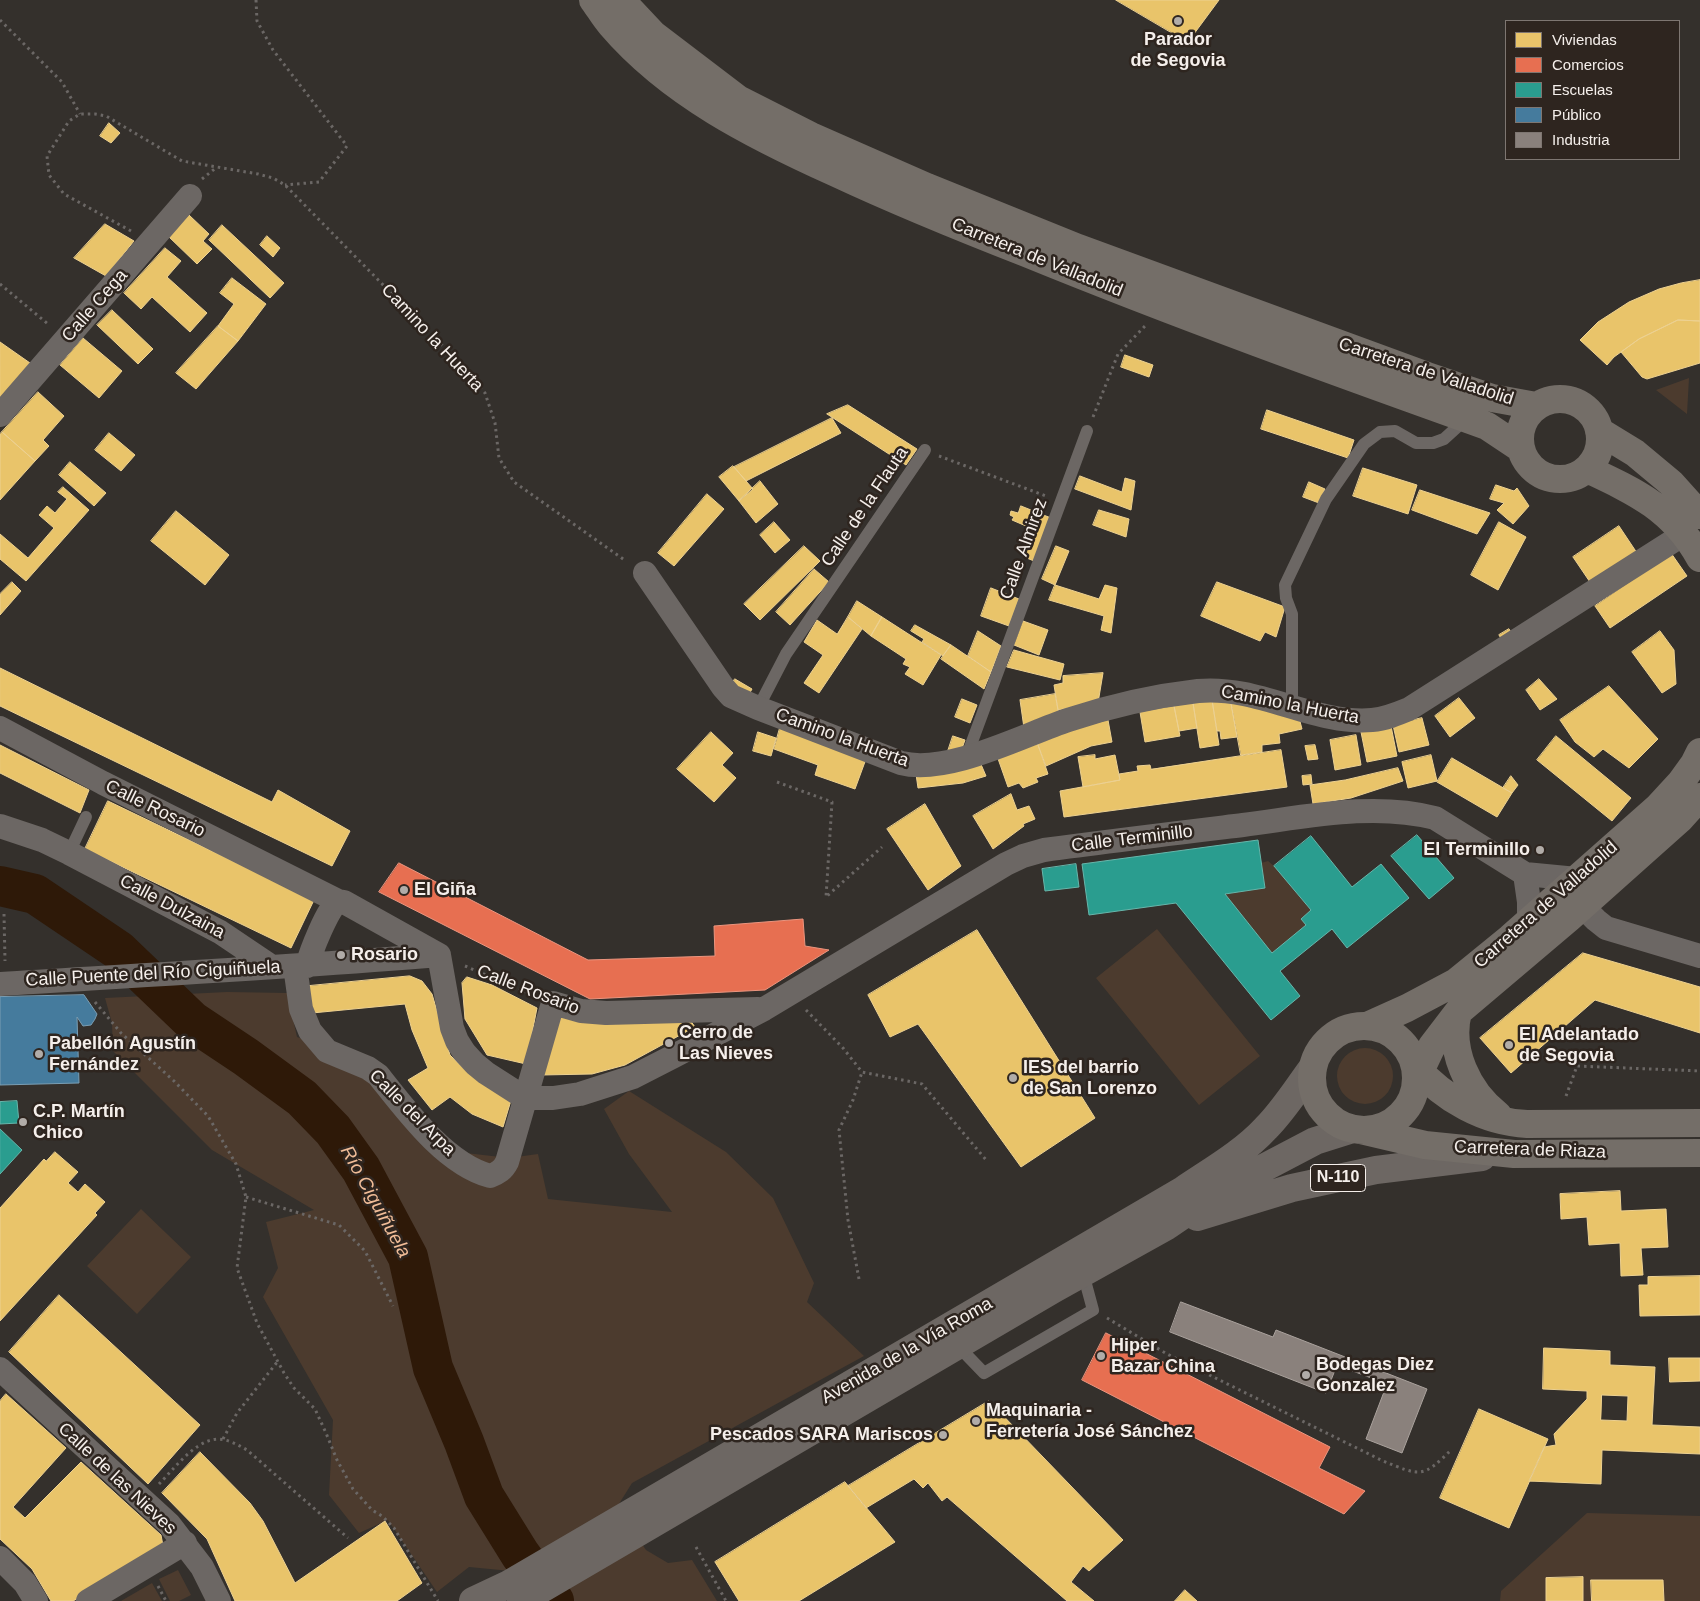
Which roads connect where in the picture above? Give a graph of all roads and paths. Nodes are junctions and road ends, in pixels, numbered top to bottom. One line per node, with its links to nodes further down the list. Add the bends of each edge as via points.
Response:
1 (256, 0): 6 (path, via 257,21 273,50 347,146 319,182)
2 (593, 0): 14 (highway, Carretera de Valladolid, via 646,60 721,115 772,144 897,201 1125,294)
3 (621, 0): 12 (highway, Carretera de Valladolid, via 654,35 738,99 811,136 1078,248 1427,376 1492,398)
4 (0, 20): 5 (path, via 62,82)
5 (80, 114): 6 (path, Camino la Huerta, via 106,116 182,160 258,174); 8 (path, via 69,121 47,156 49,175 64,194)
6 (285, 185): 23 (path, Camino la Huerta, via 485,393 495,423 499,458 514,482)
7 (190, 196): 8 (street, Calle Cega)
8 (151, 241): 11 (street, Calle Cega)
9 (0, 284): 11 (path)
10 (1148, 323): 16 (path, via 1118,354)
11 (66, 339): 13 (street, Calle Cega)
12 (1536, 406): 15 (highway, via 1548,400 1574,401 1595,418); 17 (highway, via 1522,425)
13 (0, 415)
14 (1466, 419): 17 (highway, Carretera de Valladolid, via 1487,426); 24 (lane, via 1444,439 1433,443 1416,443 1395,431 1380,432 1364,444 1326,499 1285,590 1292,614)
15 (1599, 431): 19 (highway, via 1600,445 1596,458); 21 (highway, via 1635,453 1664,477)
16 (1087, 432): 20 (lane, Calle Almirez)
17 (1520, 448): 19 (highway, via 1532,468 1554,479 1577,476)
18 (924, 450): 20 (path, Calle de la Flauta); 25 (lane, Calle de la Flauta, via 786,654)
19 (1587, 469): 21 (highway, via 1656,505 1671,518)
20 (1061, 502): 28 (lane, Calle Almirez)
21 (1692, 524): 22 (highway); 24 (street, Camino la Huerta, via 1409,709 1381,718 1354,720)
22 (1700, 558)
23 (645, 573): 25 (street, Camino la Huerta, via 723,687 731,696)
24 (1292, 706): 28 (street, Camino la Huerta, via 1230,692 1197,691 1122,704 1068,720)
25 (758, 708): 28 (street, Camino la Huerta, via 908,764 919,766)
26 (0, 728): 37 (street, Calle Rosario)
27 (1700, 752): 36 (highway, Carretera de Valladolid, via 1681,782 1658,807)
28 (966, 758)
29 (778, 782): 33 (path, via 832,802 826,897)
30 (1700, 797): 38 (highway, Carretera de Valladolid, via 1680,819)
31 (86, 817): 34 (lane)
32 (0, 826): 34 (street, Calle Dulzaina)
33 (882, 847)
34 (69, 853): 43 (street, Calle Dulzaina)
35 (1526, 874): 36 (street, Calle Terminillo); 40 (street); 46 (street, Calle Terminillo, via 1435,818 1389,812 1338,813 1044,850 1006,864)
36 (1576, 879): 40 (highway, Carretera de Valladolid)
37 (338, 901): 41 (street, Calle Rosario); 43 (street, via 312,947)
38 (1582, 906): 42 (street, via 1606,928); 49 (highway, Carretera de Valladolid)
39 (4, 914): 45 (path)
40 (1530, 921): 50 (highway, Carretera de Valladolid, via 1456,982)
41 (439, 955): 43 (street, Calle Puente del Río Ciguiñuela); 47 (path, Calle Rosario); 56 (street, via 457,1041 475,1064)
42 (1700, 956)
43 (291, 966): 44 (street, Calle Puente del Río Ciguiñuela); 56 (street, Calle del Arpa, via 300,1009 310,1031 327,1051 378,1075 438,1146 464,1164 490,1176 504,1168)
44 (95, 977): 45 (street, Calle Puente del Río Ciguiñuela); 63 (path, via 96,1005 208,1116 236,1164)
45 (3, 983)
46 (790, 994): 48 (street, Calle Terminillo); 53 (path)
47 (553, 1003): 48 (street, Calle Rosario, via 580,1011 606,1013); 56 (street, Calle del Arpa)
48 (764, 1009): 56 (street, Calle Terminillo, via 633,1077 580,1094)
49 (1458, 1012): 54 (highway, Carretera de Valladolid, via 1432,1046); 58 (highway, via 1456,1034 1459,1055 1471,1087 1497,1115)
50 (1366, 1026): 51 (highway, via 1336,1034 1324,1045); 54 (highway, via 1383,1029 1398,1038 1409,1052)
51 (1314, 1067): 59 (highway, via 1312,1083 1320,1106 1331,1118); 75 (main road, Avenida de la Vía Roma, via 1266,1129 1217,1167)
52 (1700, 1071): 55 (path, via 1577,1066)
53 (862, 1072): 62 (path, via 922,1084); 66 (path, via 838,1130 848,1220)
54 (1417, 1075): 58 (highway, Carretera de Riaza, via 1471,1110); 59 (highway, via 1411,1102 1401,1115 1387,1125 1370,1130)
55 (1566, 1096)
56 (526, 1098)
57 (1700, 1123): 58 (highway, Carretera de Riaza)
58 (1517, 1124)
59 (1357, 1129): 61 (highway, Carretera de Riaza / N-110, via 1425,1145); 64 (main road, Avenida de la Vía Roma, via 1315,1141 1285,1156 1214,1194)
60 (1700, 1153): 61 (highway, Carretera de Riaza / N-110)
61 (1514, 1154): 64 (main road, Avenida de la Vía Roma / N-110, via 1376,1170 1292,1188)
62 (987, 1160)
63 (246, 1197): 67 (path, via 339,1225 365,1251); 70 (path, via 237,1268 257,1323)
64 (1167, 1226): 65 (main road, Avenida de la Vía Roma)
65 (1083, 1273): 68 (lane); 69 (main road, Avenida de la Vía Roma)
66 (859, 1279)
67 (393, 1306)
68 (1093, 1310): 69 (lane, via 984,1373); 73 (path, via 1167,1354 1406,1470 1424,1473 1434,1468)
69 (958, 1346): 75 (main road, Avenida de la Vía Roma)
70 (278, 1361): 72 (path, via 237,1413); 87 (path, via 294,1388 315,1409 353,1489 394,1528)
71 (4, 1379): 74 (street, Calle de las Nieves)
72 (223, 1439): 74 (path, via 204,1442 191,1450); 76 (path, via 247,1450)
73 (1452, 1449)
74 (144, 1501): 77 (street, Calle de las Nieves)
75 (637, 1521): 81 (main road, Avenida de la Vía Roma)
76 (348, 1538)
77 (185, 1543): 84 (street); 86 (street, Calle de las Nieves, via 202,1567)
78 (696, 1547): 88 (path)
79 (0, 1558): 83 (street, via 21,1578)
80 (154, 1579): 85 (path)
81 (514, 1593): 82 (main road, Avenida de la Vía Roma)
82 (476, 1600)
83 (36, 1601)
84 (88, 1601)
85 (166, 1601)
86 (219, 1601)
87 (438, 1601)
88 (726, 1601)

